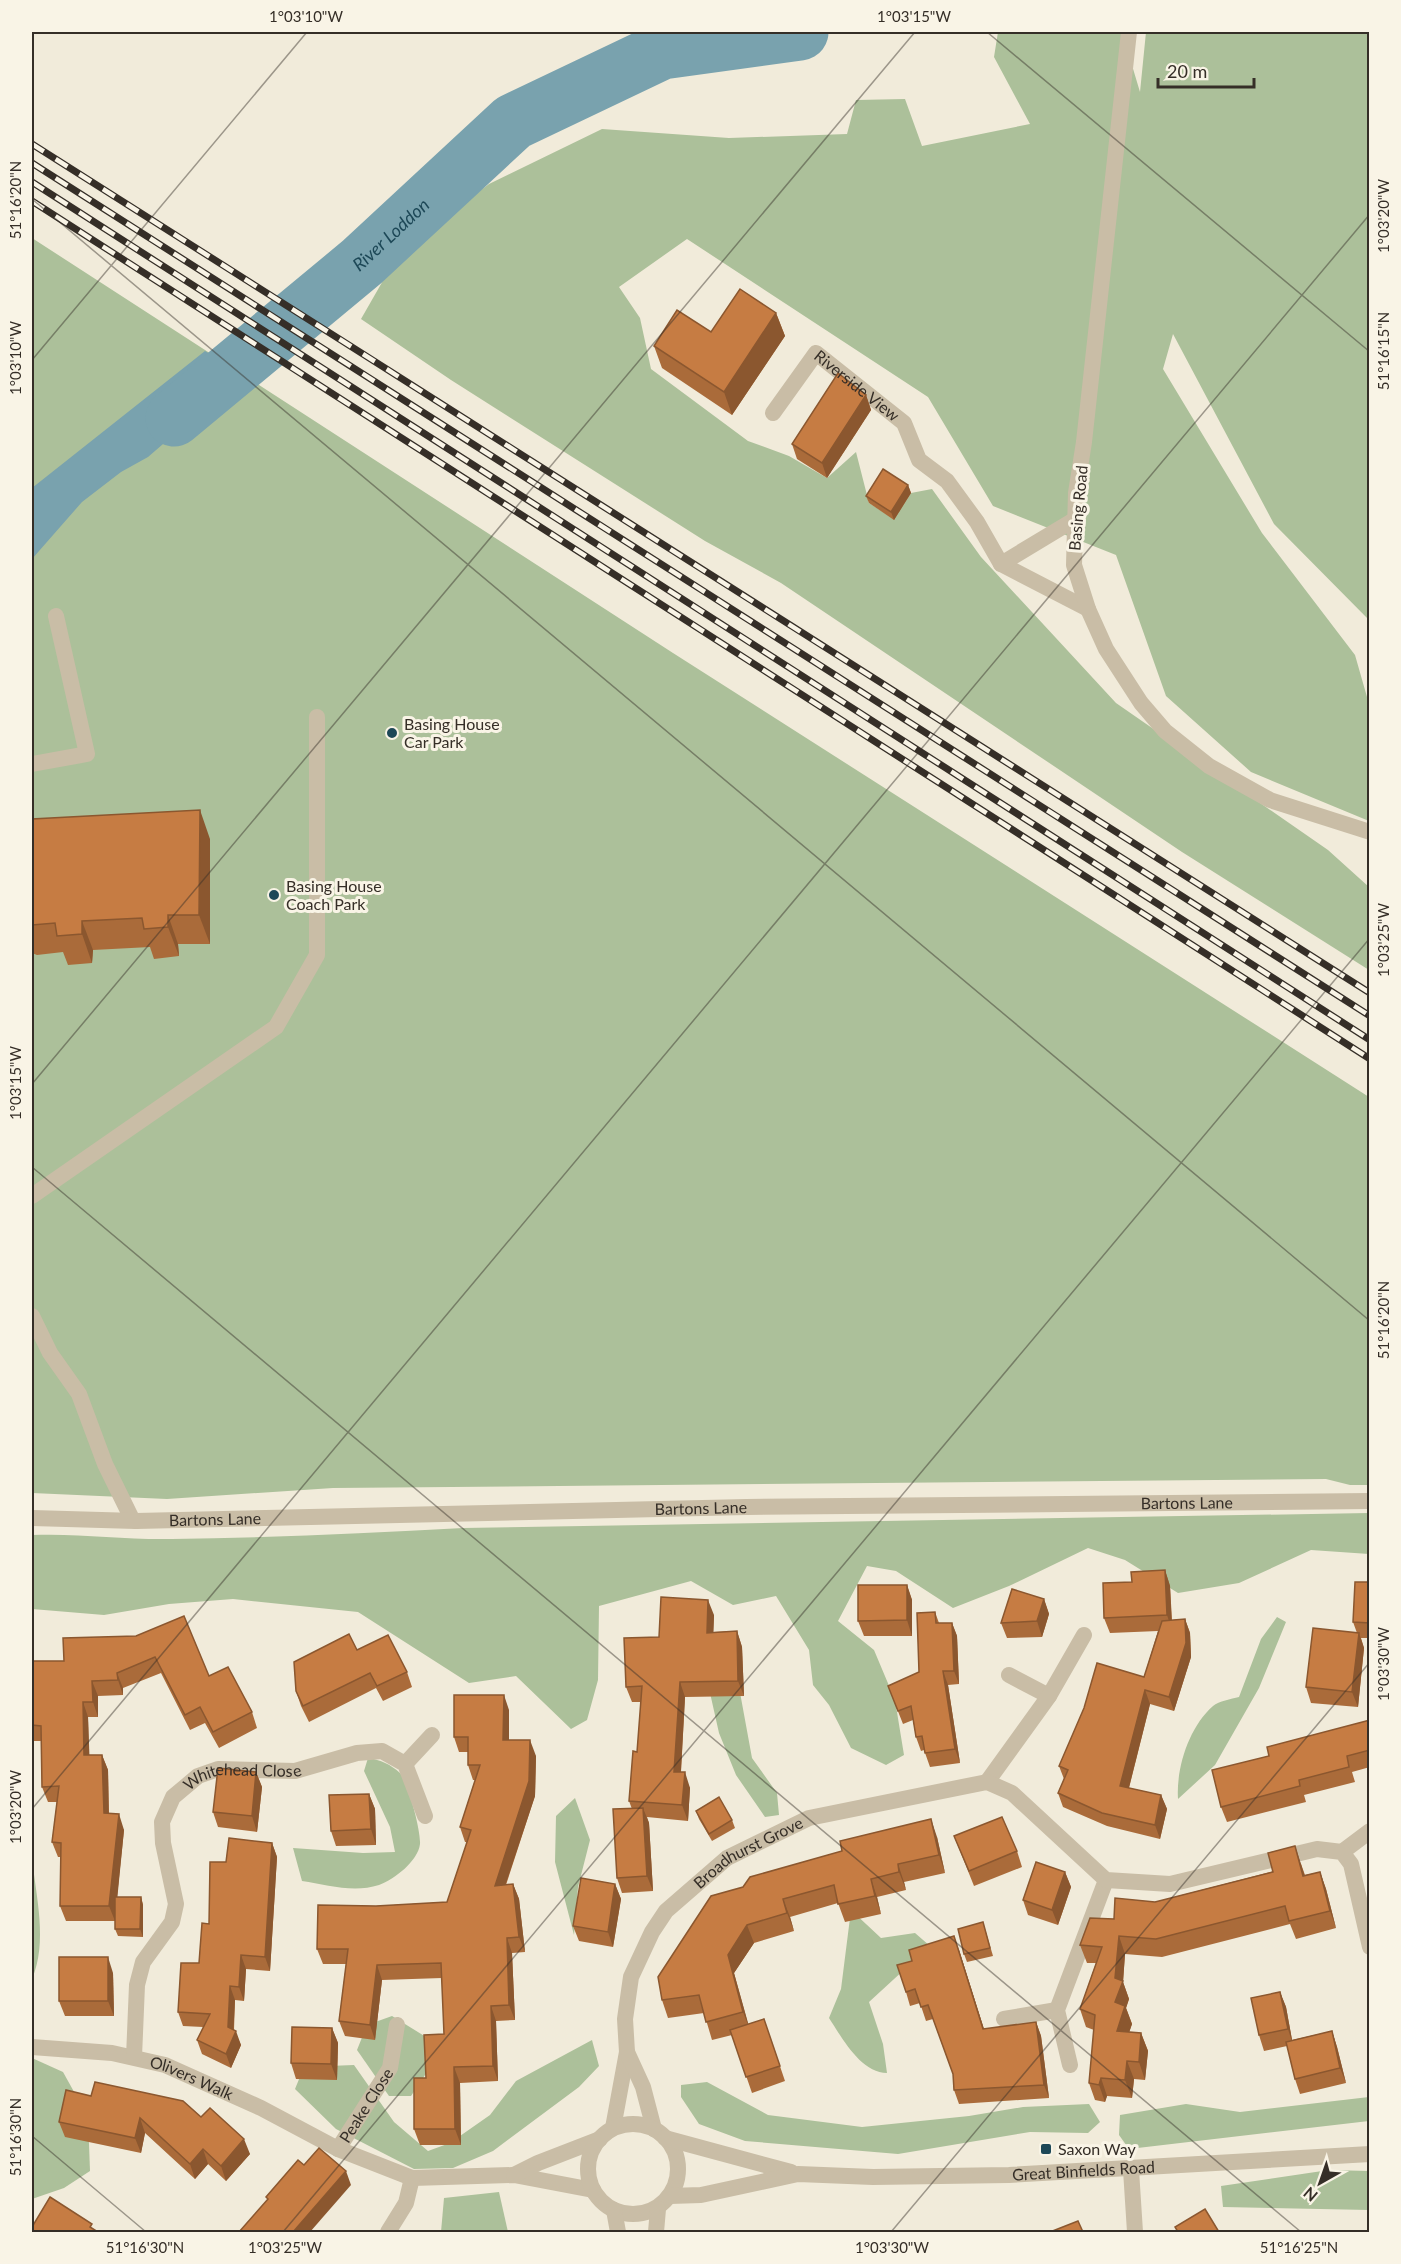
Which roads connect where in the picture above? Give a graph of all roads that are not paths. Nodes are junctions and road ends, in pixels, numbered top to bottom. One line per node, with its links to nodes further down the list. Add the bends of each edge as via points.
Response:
1 (1129, 32): 3 (street, Basing Road)
2 (773, 413): 4 (street, Riverside View, via 816,353 904,423 919,460 947,481)
3 (1074, 520): 4 (street); 5 (street, Basing Road, via 1074,565)
4 (1001, 564): 5 (street)
5 (1088, 609): 9 (street, Basing Road, via 1106,649 1141,703 1182,745 1209,766 1270,800)
6 (56, 616): 8 (street, via 87,754)
7 (316, 717): 10 (street, via 317,955 276,1027)
8 (32, 764)
9 (1370, 832)
10 (32, 1196)
11 (32, 1316): 14 (street, via 50,1353 79,1394 105,1464)
12 (1370, 1501): 14 (street, Bartons Lane, via 746,1506)
13 (32, 1518): 14 (street, Bartons Lane)
14 (136, 1521)
15 (1083, 1635): 17 (street)
16 (1010, 1675): 17 (street)
17 (1049, 1696): 20 (street)
18 (432, 1735): 19 (street)
19 (405, 1764): 21 (street); 31 (street, Whitehead Close, via 382,1751 357,1753 295,1772 218,1769 198,1776 173,1797 162,1822 176,1904 172,1922 143,1962 137,1985)
20 (987, 1782): 24 (street, via 1012,1793); 30 (street, Broadhurst Grove, via 809,1818 728,1858 666,1911 652,1932 630,1985 625,2019)
21 (425, 1816)
22 (1370, 1831): 23 (street)
23 (1342, 1852): 24 (street, via 1317,1849 1170,1884); 25 (street, via 1351,1864)
24 (1106, 1880): 26 (street)
25 (1370, 1947)
26 (1057, 2010): 27 (street); 32 (street)
27 (1004, 2019)
28 (397, 2025): 35 (street, Peake Close, via 390,2068)
29 (32, 2047): 31 (street, Olivers Walk)
30 (627, 2052): 33 (street, Broadhurst Grove); 34 (street, Broadhurst Grove)
31 (134, 2057): 35 (street, Olivers Walk, via 165,2065 261,2108)
32 (1070, 2065)
33 (606, 2134): 34 (street, via 624,2123 636,2123); 39 (street); 41 (street, via 592,2150 588,2164)
34 (660, 2134): 38 (street, Great Binfields Road); 42 (street, via 676,2156 678,2167 678,2177)
35 (338, 2149): 40 (street, Olivers Walk)
36 (1370, 2154): 37 (street, Great Binfields Road)
37 (1131, 2170): 38 (street, Great Binfields Road, via 963,2176); 47 (street)
38 (798, 2174): 42 (street, Great Binfields Road)
39 (514, 2175): 40 (street); 41 (street)
40 (412, 2178): 44 (street, via 406,2203)
41 (593, 2190): 43 (street)
42 (664, 2203): 43 (street, via 637,2215); 46 (street)
43 (614, 2210): 45 (street)
44 (388, 2232)
45 (618, 2232)
46 (656, 2232)
47 (1135, 2232)

